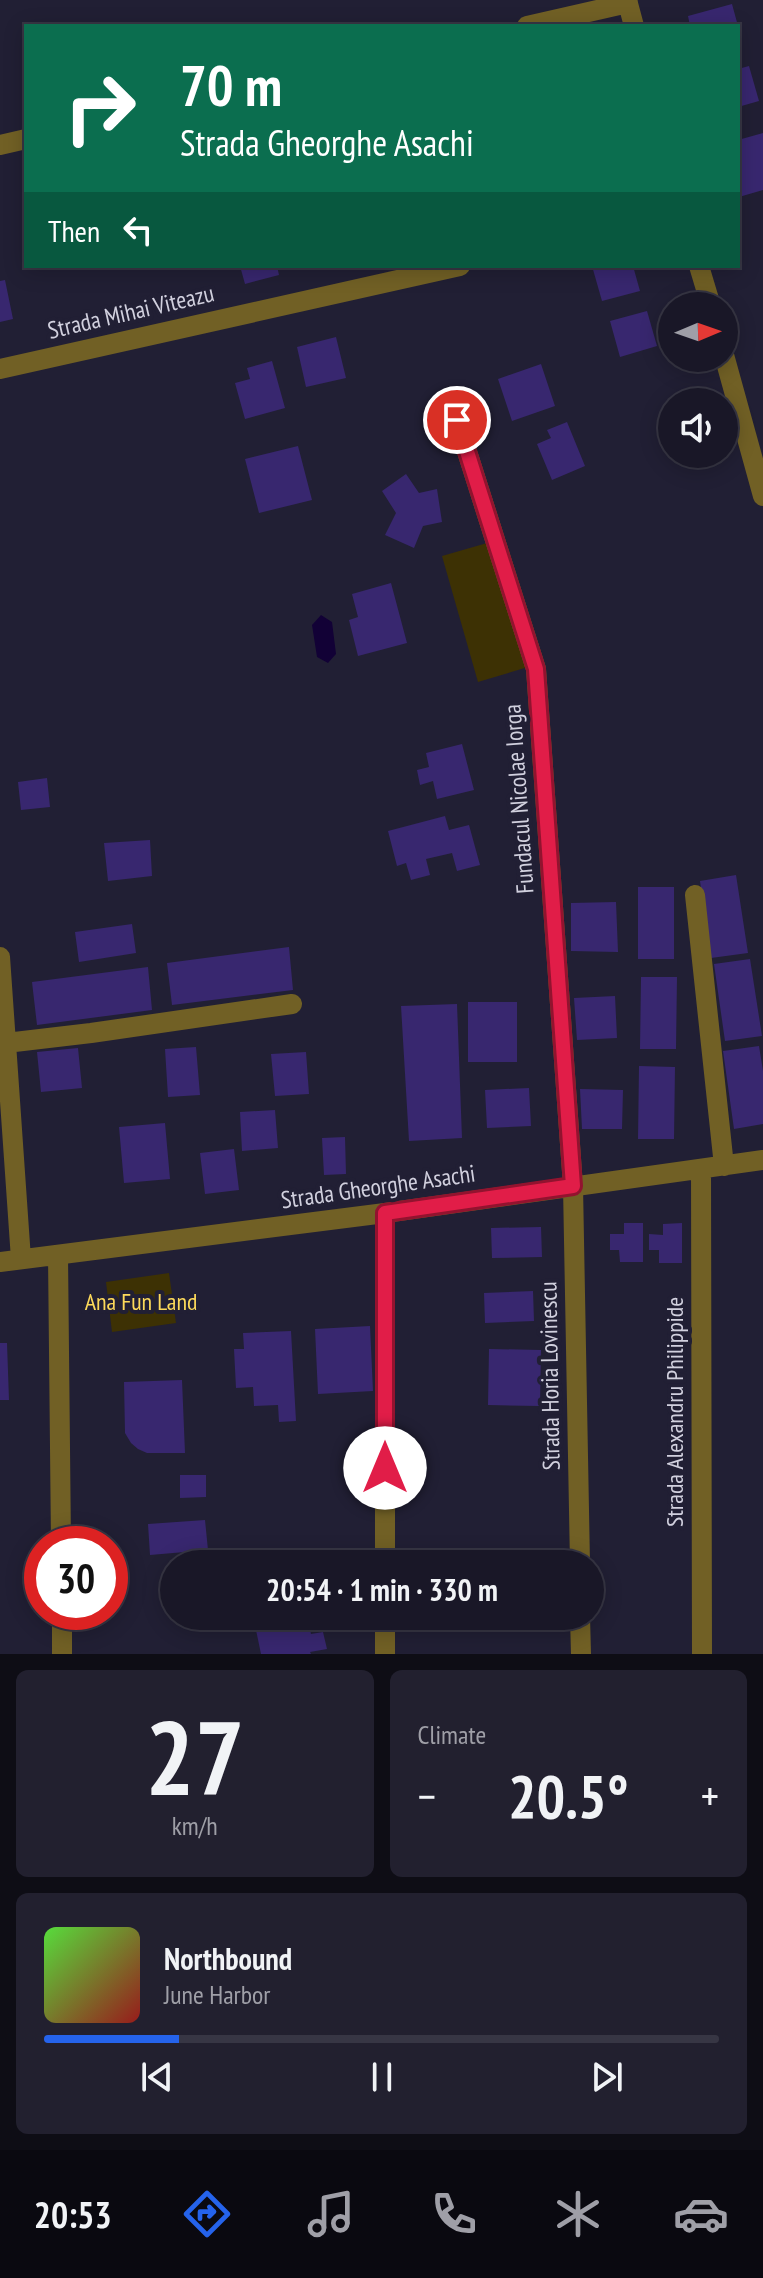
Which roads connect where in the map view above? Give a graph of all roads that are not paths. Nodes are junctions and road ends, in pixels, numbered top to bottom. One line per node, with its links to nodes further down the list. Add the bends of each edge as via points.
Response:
1 (627, 2): 2 (street); 3 (street)
2 (535, 24)
3 (633, 24)
4 (24, 139): 5 (street)
5 (0, 145)
6 (451, 268): 9 (street, Strada Mihai Viteazu)
7 (700, 268): 8 (street)
8 (707, 292)
9 (0, 369)
10 (729, 372): 12 (street)
11 (457, 420): 20 (street, Fundacul Nicolae Iorga, via 536,669)
12 (763, 496)
13 (695, 895): 18 (street)
14 (0, 957): 16 (street)
15 (292, 1004): 16 (street)
16 (6, 1043): 23 (street)
17 (763, 1160): 18 (street, Strada Gheorghe Asachi)
18 (724, 1166): 19 (street, Strada Gheorghe Asachi)
19 (701, 1169): 20 (street, Strada Gheorghe Asachi); 34 (street, Strada Alexandru Philippide)
20 (573, 1186): 21 (street, Strada Gheorghe Asachi); 27 (street, Strada Horia Lovinescu)
21 (385, 1213): 22 (street, Strada Gheorghe Asachi); 26 (street)
22 (58, 1255): 23 (street, Strada Gheorghe Asachi); 25 (street)
23 (21, 1259): 24 (street, Strada Gheorghe Asachi)
24 (0, 1262)
25 (61, 1526)
26 (385, 1550)
27 (580, 1550)
28 (62, 1630): 31 (street)
29 (385, 1630): 32 (street)
30 (580, 1630): 33 (street)
31 (62, 1654)
32 (385, 1654)
33 (581, 1654)
34 (702, 1654)

